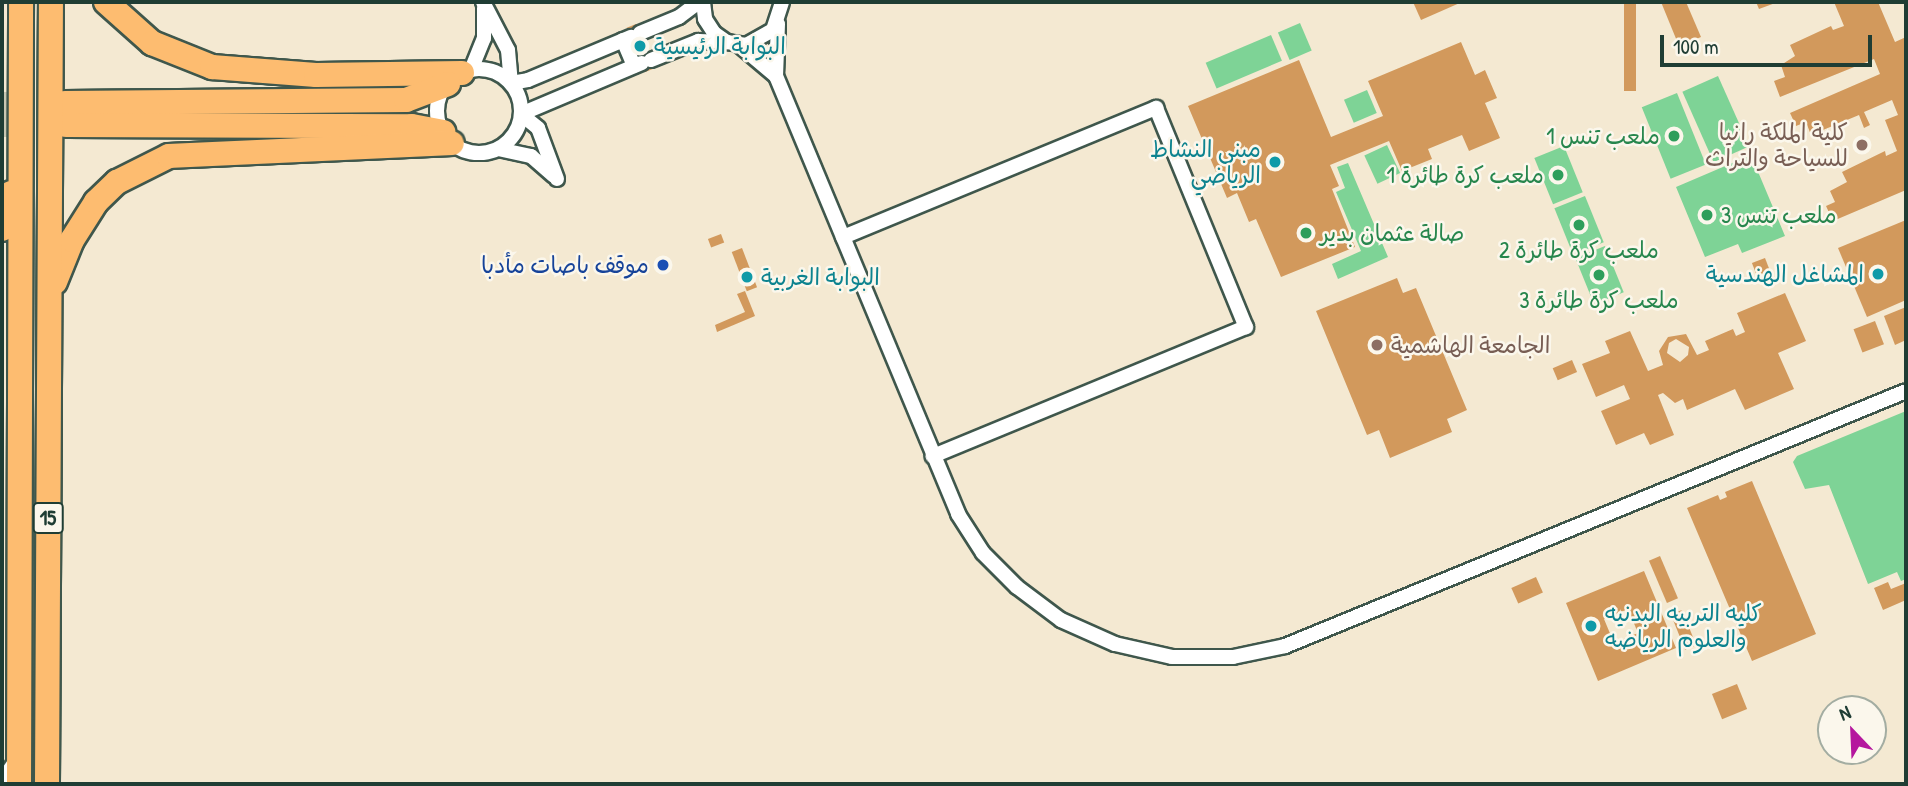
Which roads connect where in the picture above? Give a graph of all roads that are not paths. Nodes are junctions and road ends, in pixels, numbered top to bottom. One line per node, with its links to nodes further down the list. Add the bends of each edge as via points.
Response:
1 (21, 2): 16 (highway, 15)
2 (51, 2): 20 (highway, 15)
3 (106, 2): 11 (highway, via 152,43 212,67 316,75)
4 (483, 2): 11 (street, via 484,38); 13 (street, via 508,50)
5 (701, 2): 8 (street, via 679,17); 9 (street, via 709,26)
6 (792, 2): 7 (street)
7 (780, 14): 9 (street, via 761,40); 12 (street)
8 (631, 37): 10 (street); 13 (street, via 528,80)
9 (733, 43): 10 (street, via 698,41); 12 (street)
10 (642, 63): 14 (street)
11 (460, 76): 13 (street, via 492,71); 15 (street, via 437,110); 15 (highway, via 406,100 66,114 412,126)
12 (775, 76): 19 (street)
13 (510, 83): 14 (street)
14 (522, 114): 17 (street, via 514,135); 17 (street, via 538,128 557,179 531,156)
15 (447, 137): 17 (street, via 474,153); 20 (highway, via 169,156 117,182 96,202 72,240)
16 (20, 144): 18 (highway); 24 (highway, 15)
17 (498, 149)
18 (2, 229)
19 (843, 237): 22 (street); 22 (street, via 1156,108 1241,314 1246,327)
20 (49, 296): 28 (highway, 15)
21 (1906, 391): 22 (street, via 1285,646 1233,657 1160,655 1115,645 1061,620 1017,587 983,553 958,514)
22 (933, 456)
23 (2, 612): 24 (highway)
24 (19, 708): 25 (highway, 15)
25 (19, 755): 26 (street); 27 (highway, 15)
26 (2, 781)
27 (19, 784)
28 (47, 784)

